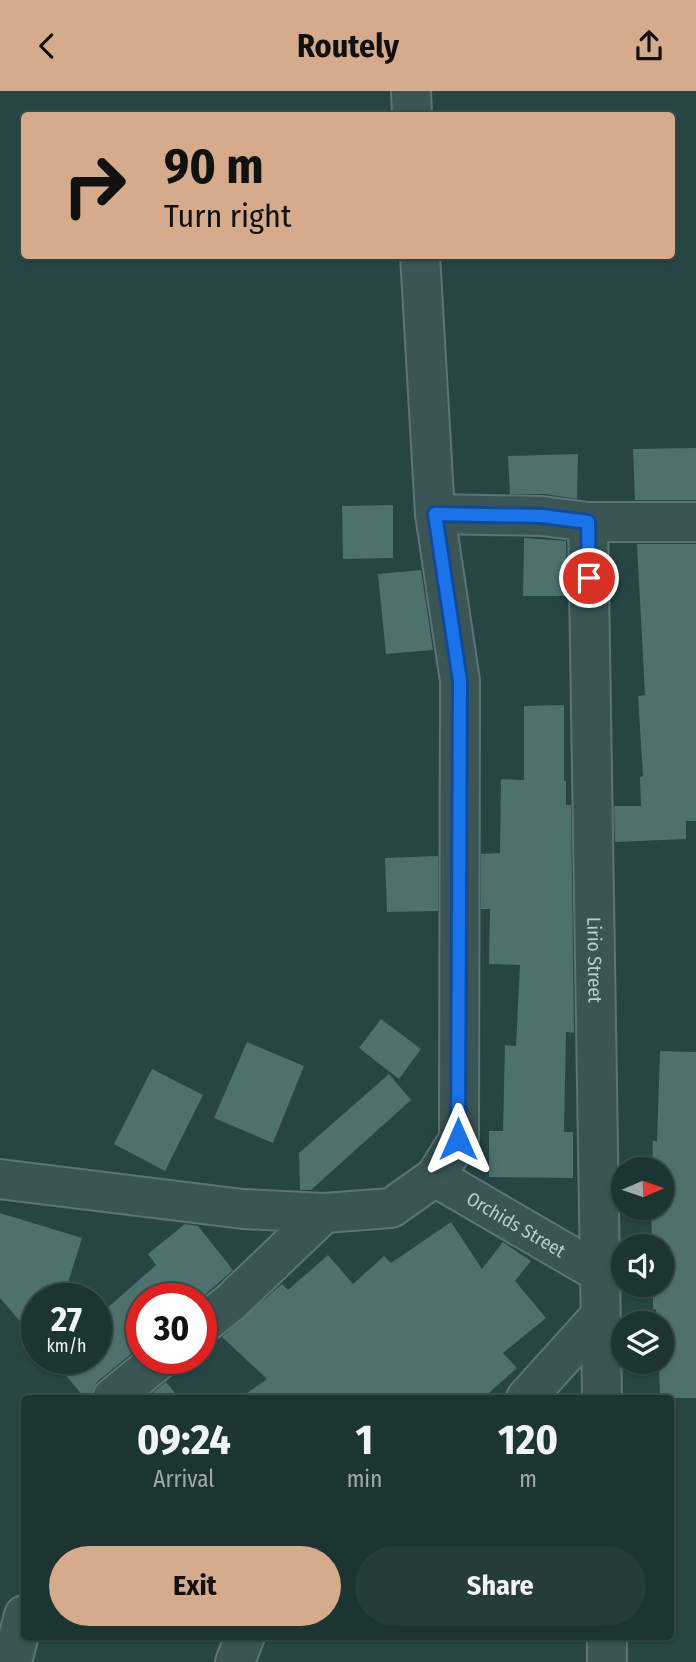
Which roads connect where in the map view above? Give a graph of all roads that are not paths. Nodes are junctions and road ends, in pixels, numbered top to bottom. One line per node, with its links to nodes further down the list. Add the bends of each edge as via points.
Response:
1 (411, 91): 2 (street)
2 (412, 112)
3 (420, 259): 4 (street)
4 (435, 514): 5 (street, via 542,516); 7 (street, via 460,681 458,1139)
5 (588, 522): 6 (street); 10 (street, Lirio Street)
6 (696, 522)
7 (435, 1177): 9 (street, via 391,1208); 10 (street, Orchids Street)
8 (0, 1179): 9 (street, via 243,1209)
9 (324, 1213): 11 (street)
10 (600, 1273): 12 (street, Lirio Street)
11 (217, 1313)
12 (600, 1316): 15 (street); 16 (street, Lirio Street)
13 (141, 1374): 14 (street)
14 (116, 1395)
15 (529, 1395)
16 (602, 1395)
17 (21, 1627): 20 (street)
18 (244, 1640): 21 (street)
19 (607, 1640): 22 (street)
20 (12, 1662)
21 (236, 1662)
22 (607, 1662)

